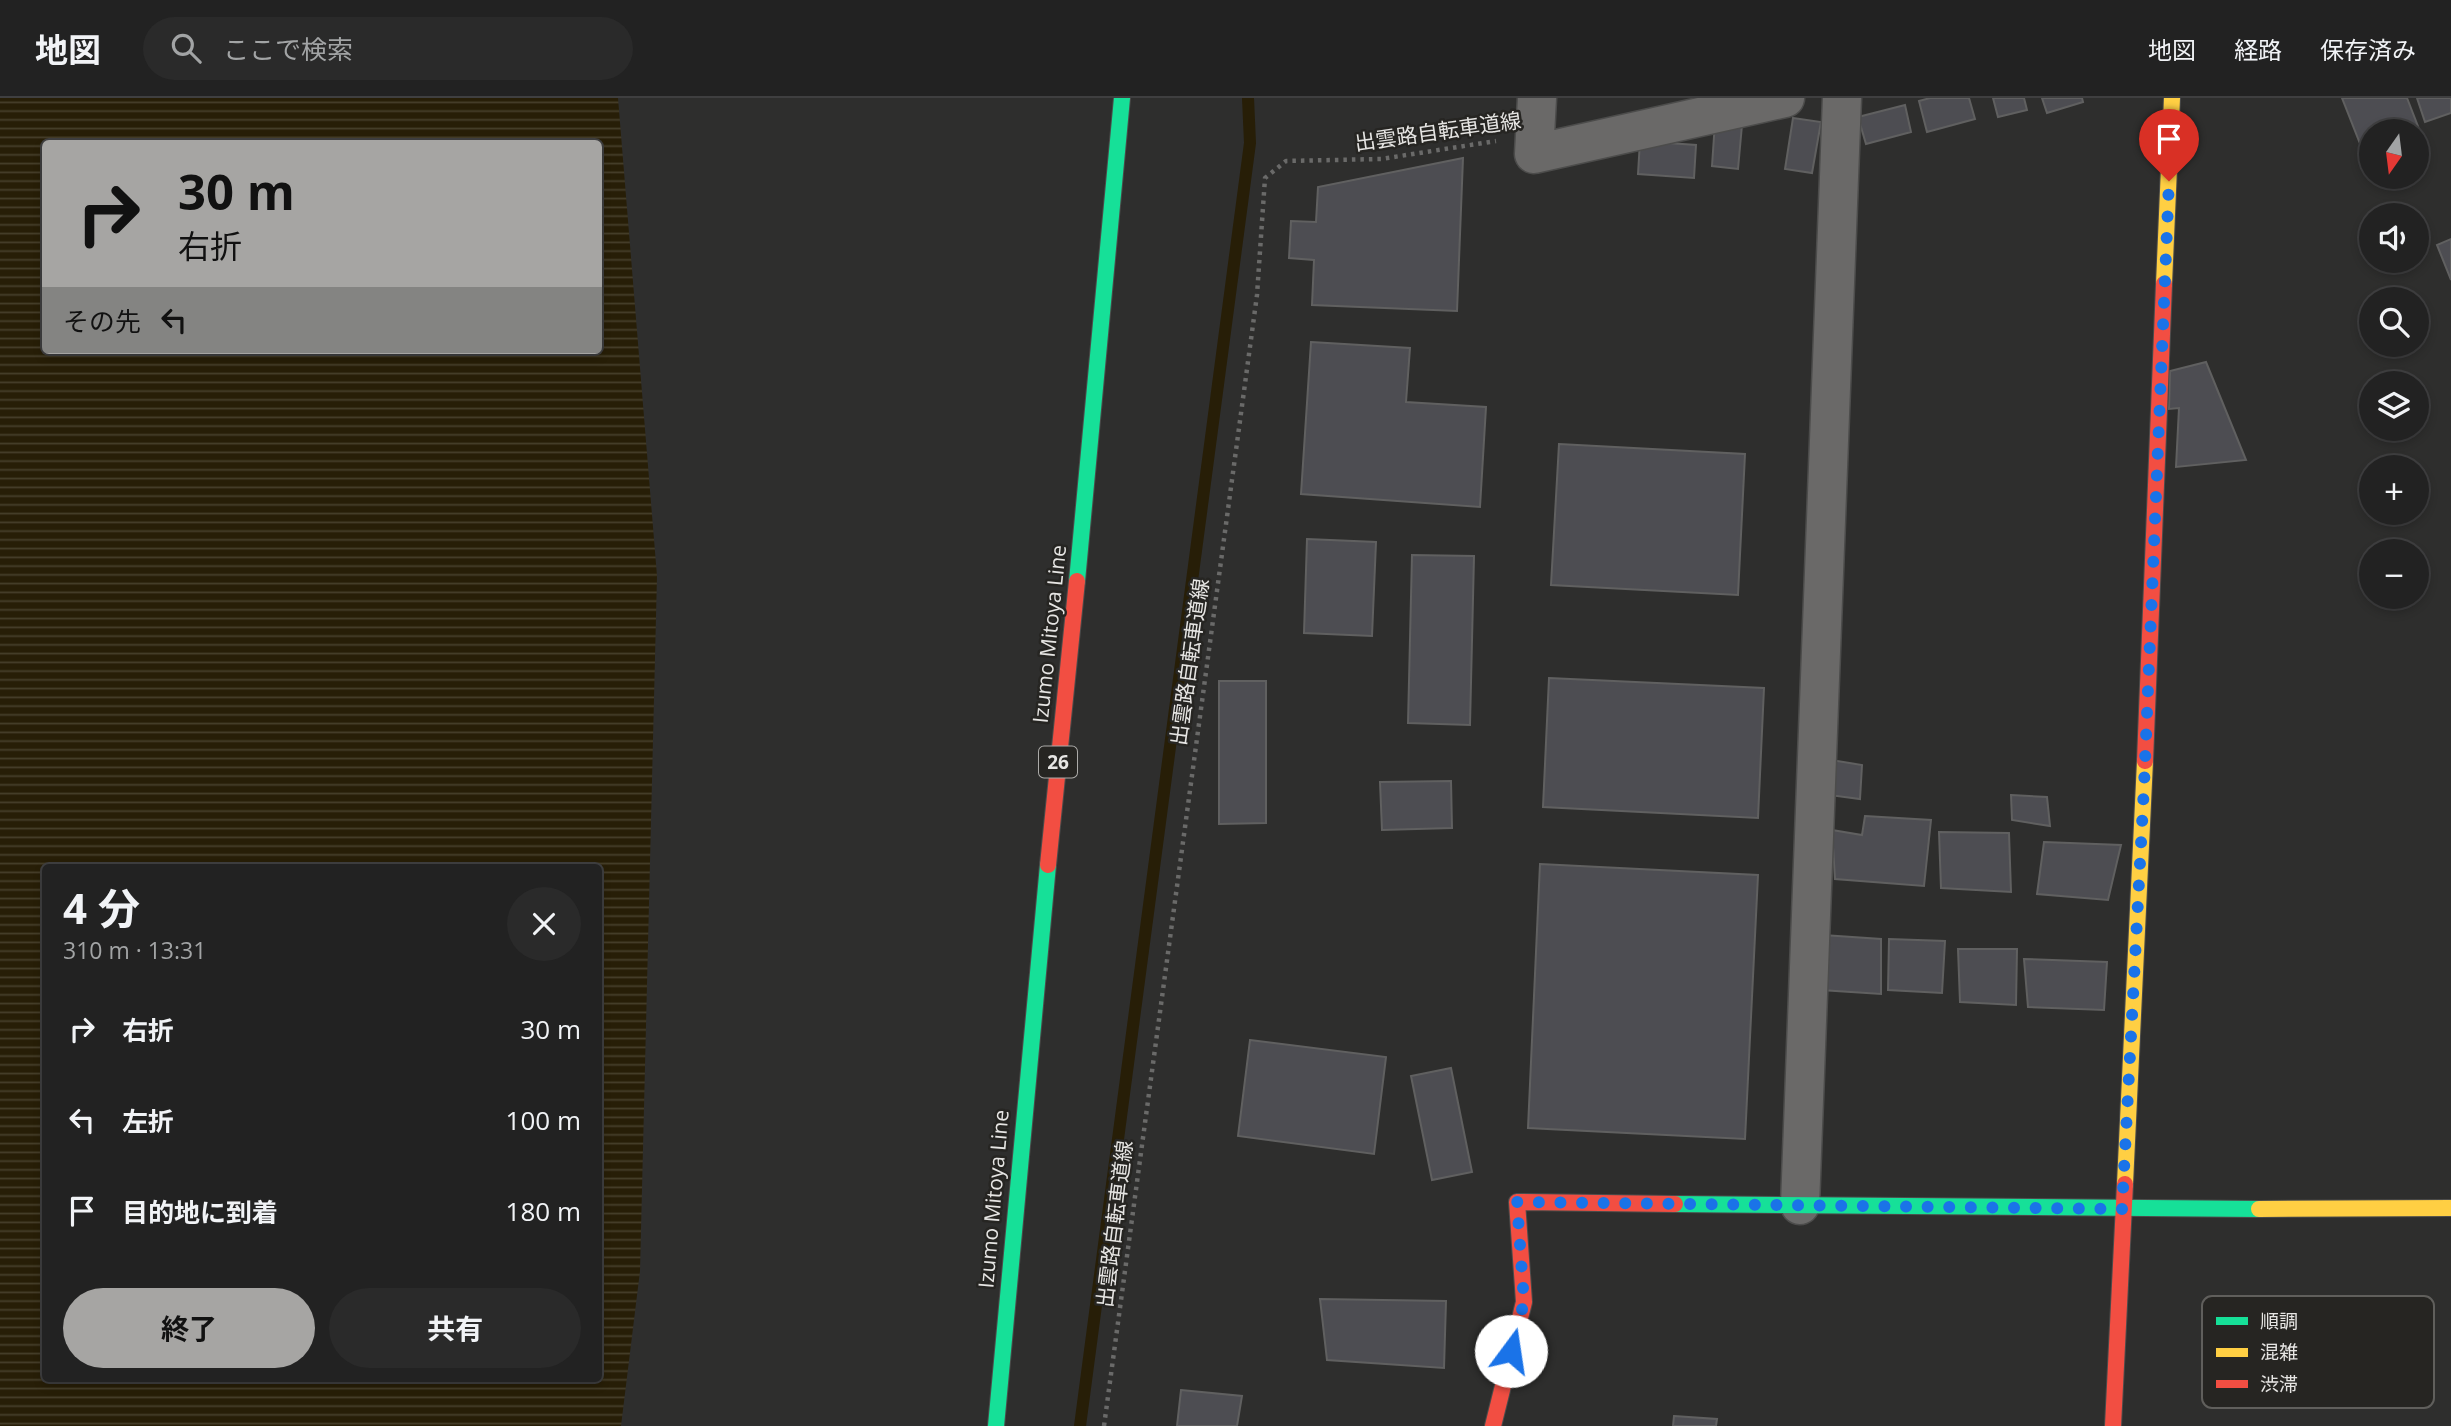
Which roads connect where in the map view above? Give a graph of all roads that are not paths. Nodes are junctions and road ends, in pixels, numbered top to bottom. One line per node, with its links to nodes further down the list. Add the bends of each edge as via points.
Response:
1 (1122, 98): 9 (street, Izumo Mitoya Line / 26)
2 (1784, 98): 5 (street, via 1534,155)
3 (1843, 98): 6 (street)
4 (2172, 98): 8 (street)
5 (1536, 116)
6 (1800, 1205): 8 (street); 10 (street, via 1517,1202 1524,1302)
7 (2451, 1208): 8 (street)
8 (2122, 1209): 11 (street)
9 (996, 1426)
10 (1493, 1426)
11 (2113, 1426)

